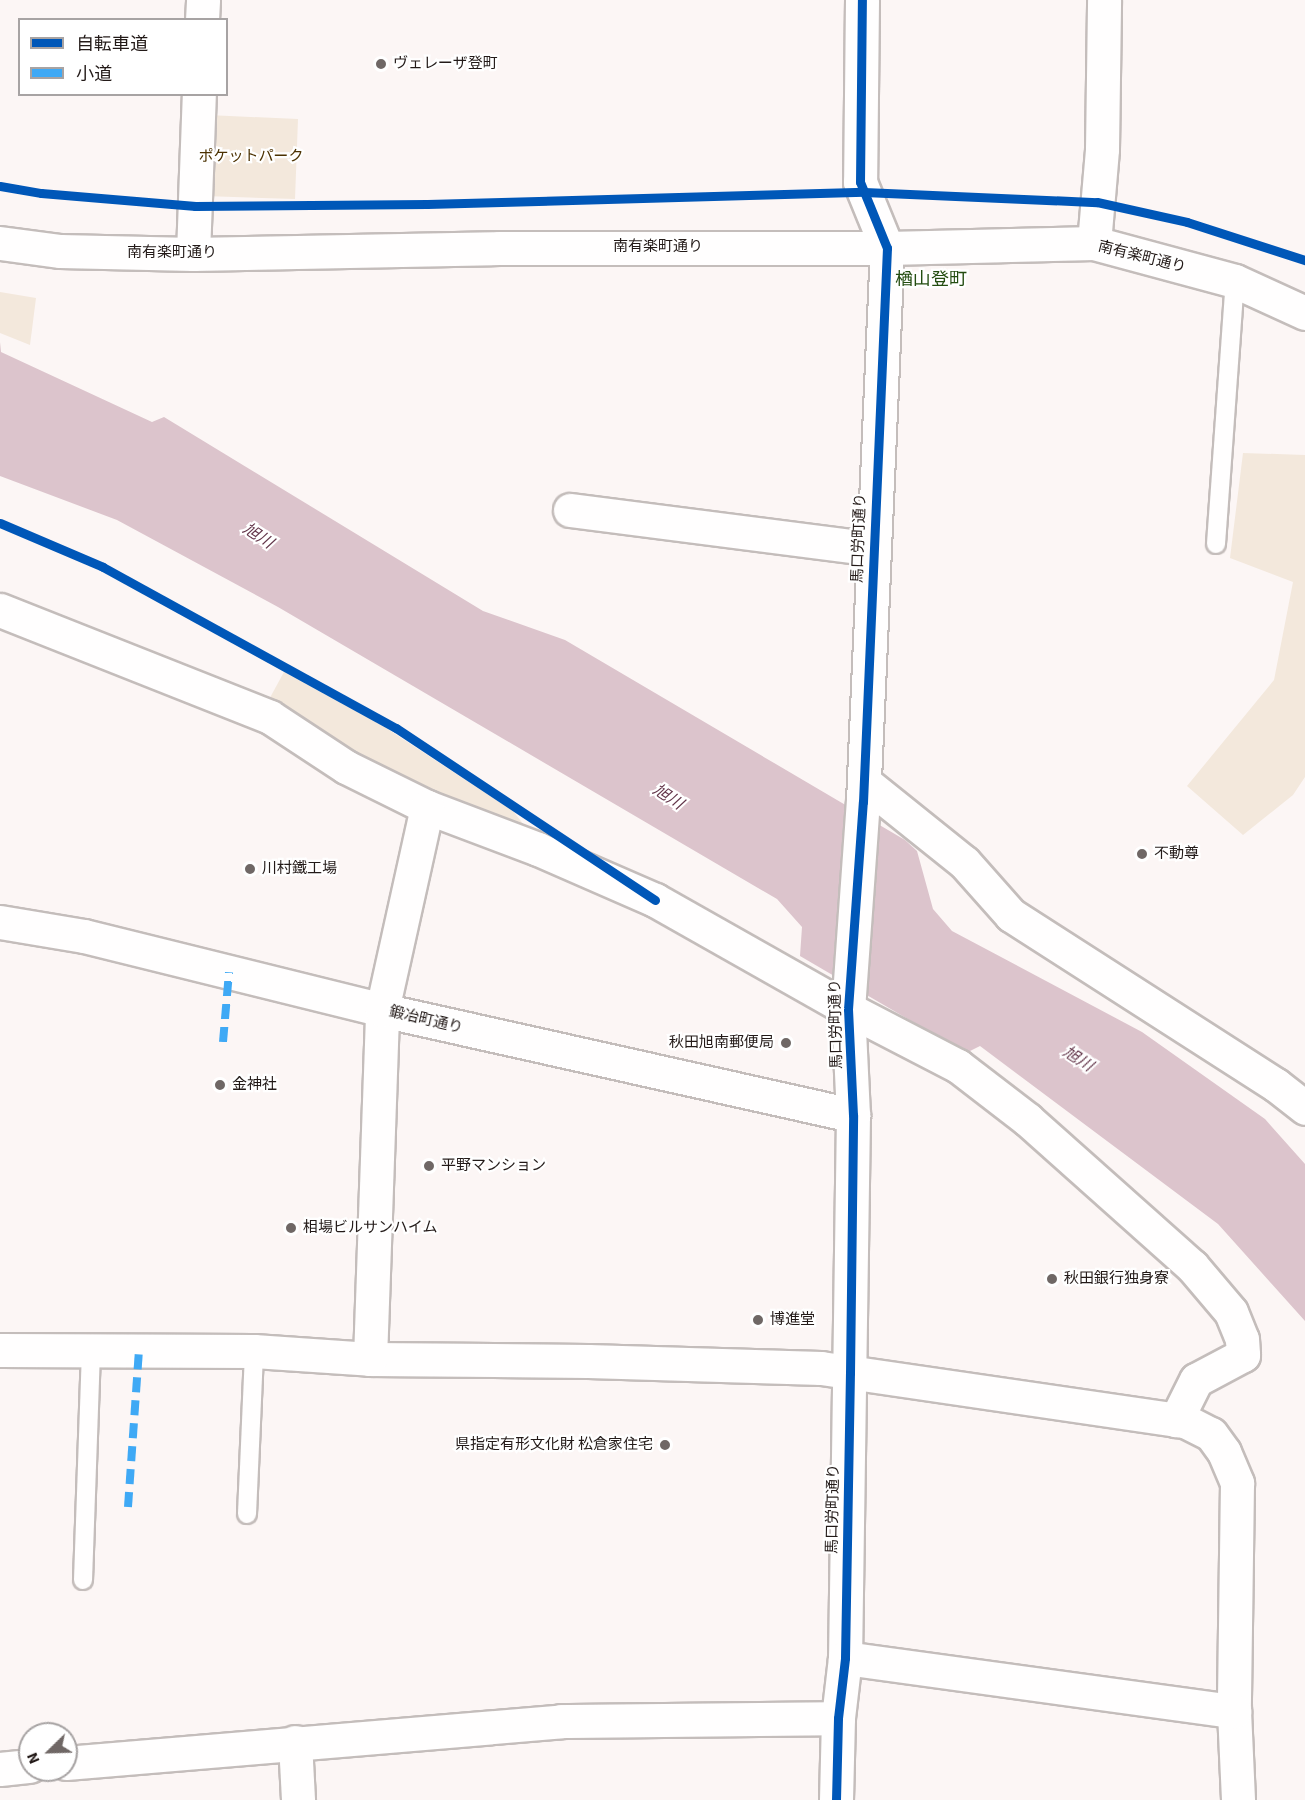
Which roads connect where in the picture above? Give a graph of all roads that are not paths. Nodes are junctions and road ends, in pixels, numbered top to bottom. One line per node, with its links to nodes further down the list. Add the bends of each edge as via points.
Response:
1 (203, 0): 4 (street)
2 (862, 0): 8 (street, via 860,182)
3 (1104, 0): 7 (street, via 1102,149)
4 (202, 18)
5 (199, 96): 9 (street)
6 (0, 243): 9 (street, 南有楽町通り, via 60,252)
7 (1094, 243): 8 (street, 南有楽町通り); 10 (street, 南有楽町通り)
8 (887, 248): 9 (street, 南有楽町通り, via 601,247); 14 (street, 馬口労町通り)
9 (193, 254)
10 (1235, 281): 11 (street, 南有楽町通り); 13 (lane)
11 (1305, 313)
12 (570, 510): 14 (street)
13 (1216, 544)
14 (873, 549): 16 (street, 馬口労町通り)
15 (0, 610): 17 (street, via 270,717 346,767)
16 (863, 792): 19 (street, 馬口労町通り); 21 (street, via 964,862 1011,915)
17 (427, 807): 19 (street, via 538,849 655,900); 20 (street)
18 (0, 922): 20 (street, 鍛冶町通り, via 84,936)
19 (848, 999): 22 (street, 馬口労町通り); 28 (street, via 958,1066 1028,1120 1192,1266 1231,1312 1242,1339 1243,1355 1196,1380)
20 (382, 1010): 22 (street, 鍛冶町通り); 26 (street)
21 (1305, 1108)
22 (853, 1115): 27 (street, 馬口労町通り)
23 (0, 1350): 24 (street)
24 (91, 1351): 25 (street); 30 (lane)
25 (254, 1351): 26 (street); 29 (lane)
26 (370, 1359): 27 (street, via 611,1362)
27 (850, 1372): 28 (street); 31 (street, 馬口労町通り)
28 (1176, 1420): 32 (street, via 1211,1434 1224,1452 1237,1483)
29 (247, 1514)
30 (83, 1580)
31 (845, 1658): 32 (street); 33 (street, 馬口労町通り)
32 (1234, 1711): 40 (street)
33 (838, 1718): 34 (street, via 561,1720); 39 (street, 馬口労町通り)
34 (295, 1742): 35 (street); 38 (street)
35 (78, 1761)
36 (18, 1767): 37 (street)
37 (0, 1768)
38 (298, 1800)
39 (836, 1800)
40 (1238, 1800)

